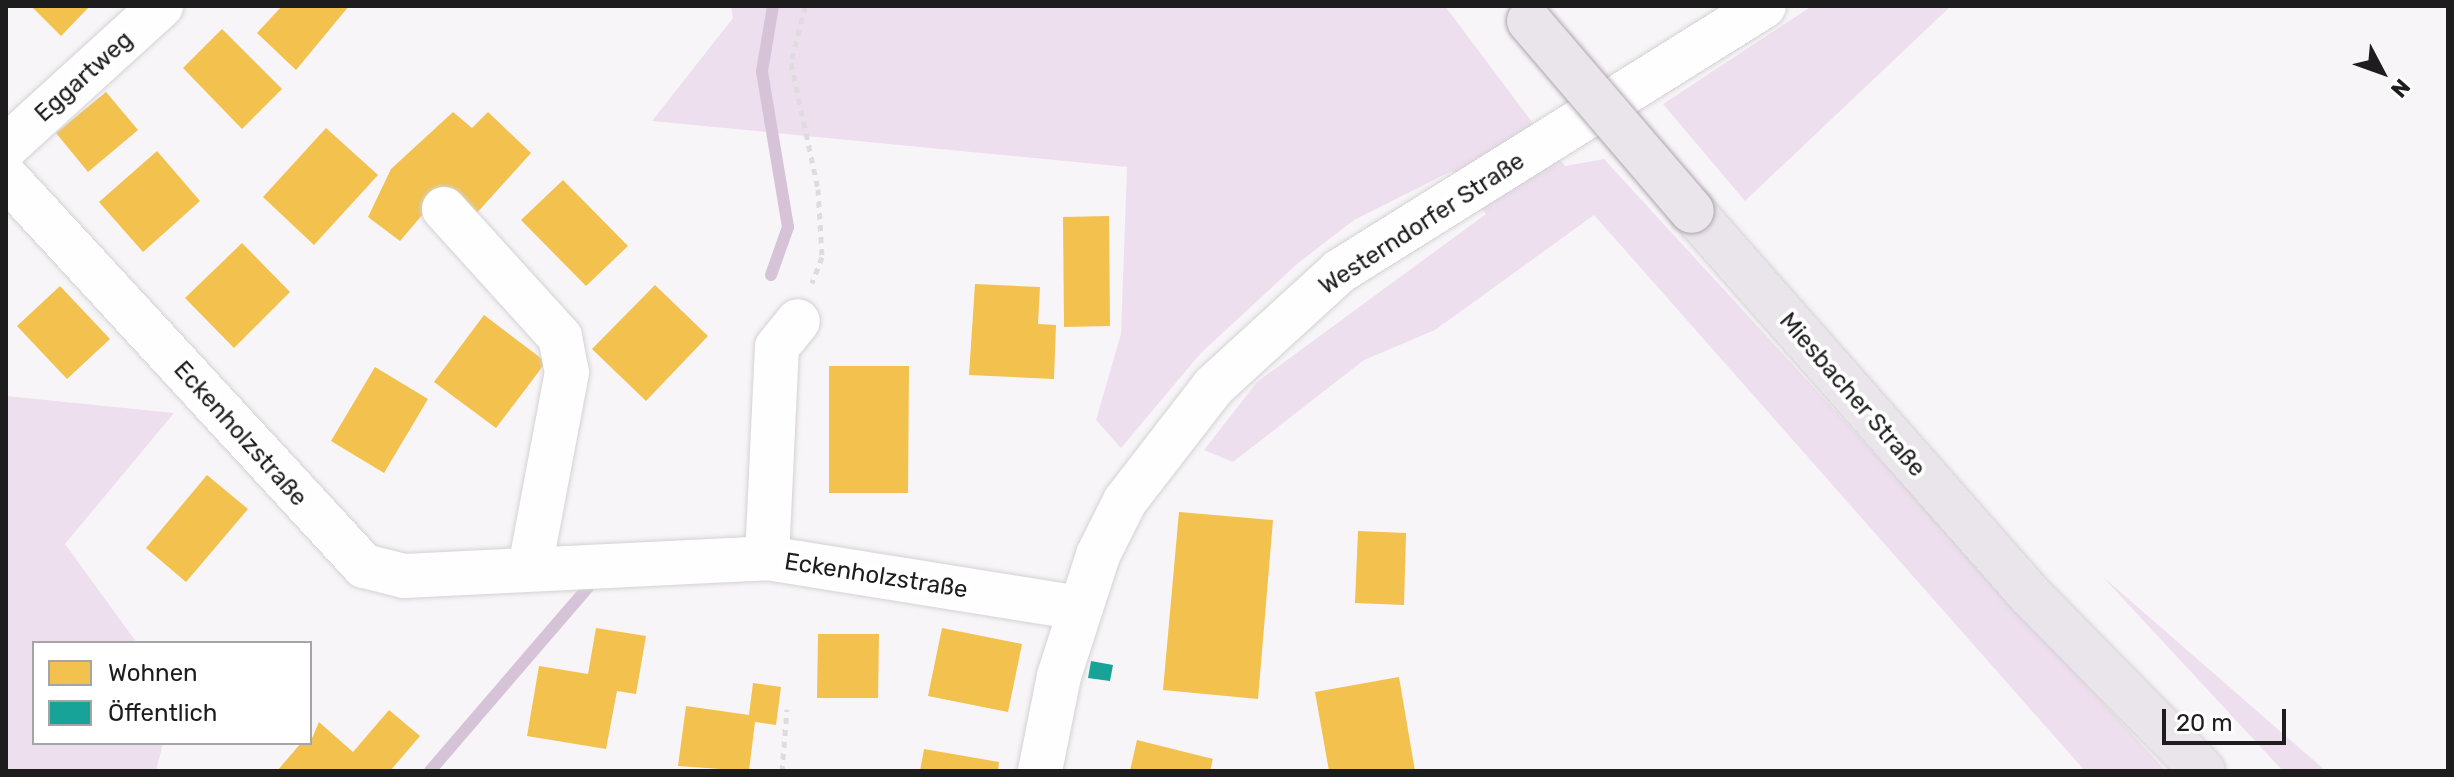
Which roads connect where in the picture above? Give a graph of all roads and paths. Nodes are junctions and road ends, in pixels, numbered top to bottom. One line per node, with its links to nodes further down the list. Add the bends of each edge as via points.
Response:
1 (161, 6): 5 (street, Eggartweg)
2 (805, 6): 8 (path, via 791,63 818,189 822,257)
3 (1764, 6): 11 (street, Westerndorfer Straße, via 1340,271 1259,341 1125,501)
4 (1523, 13): 15 (main road, Miesbacher Straße, bridge, via 2031,596)
5 (6, 147)
6 (6, 177): 10 (street, Eckenholzstraße, via 364,566 404,576)
7 (444, 209): 10 (street, via 560,337 567,372)
8 (798, 321): 9 (street, via 777,347)
9 (767, 558): 10 (street, Eckenholzstraße); 11 (street, Eckenholzstraße)
10 (530, 568)
11 (1078, 608): 14 (street, Westerndorfer Straße)
12 (787, 709): 13 (path)
13 (782, 771)
14 (1040, 771)
15 (2203, 771)

